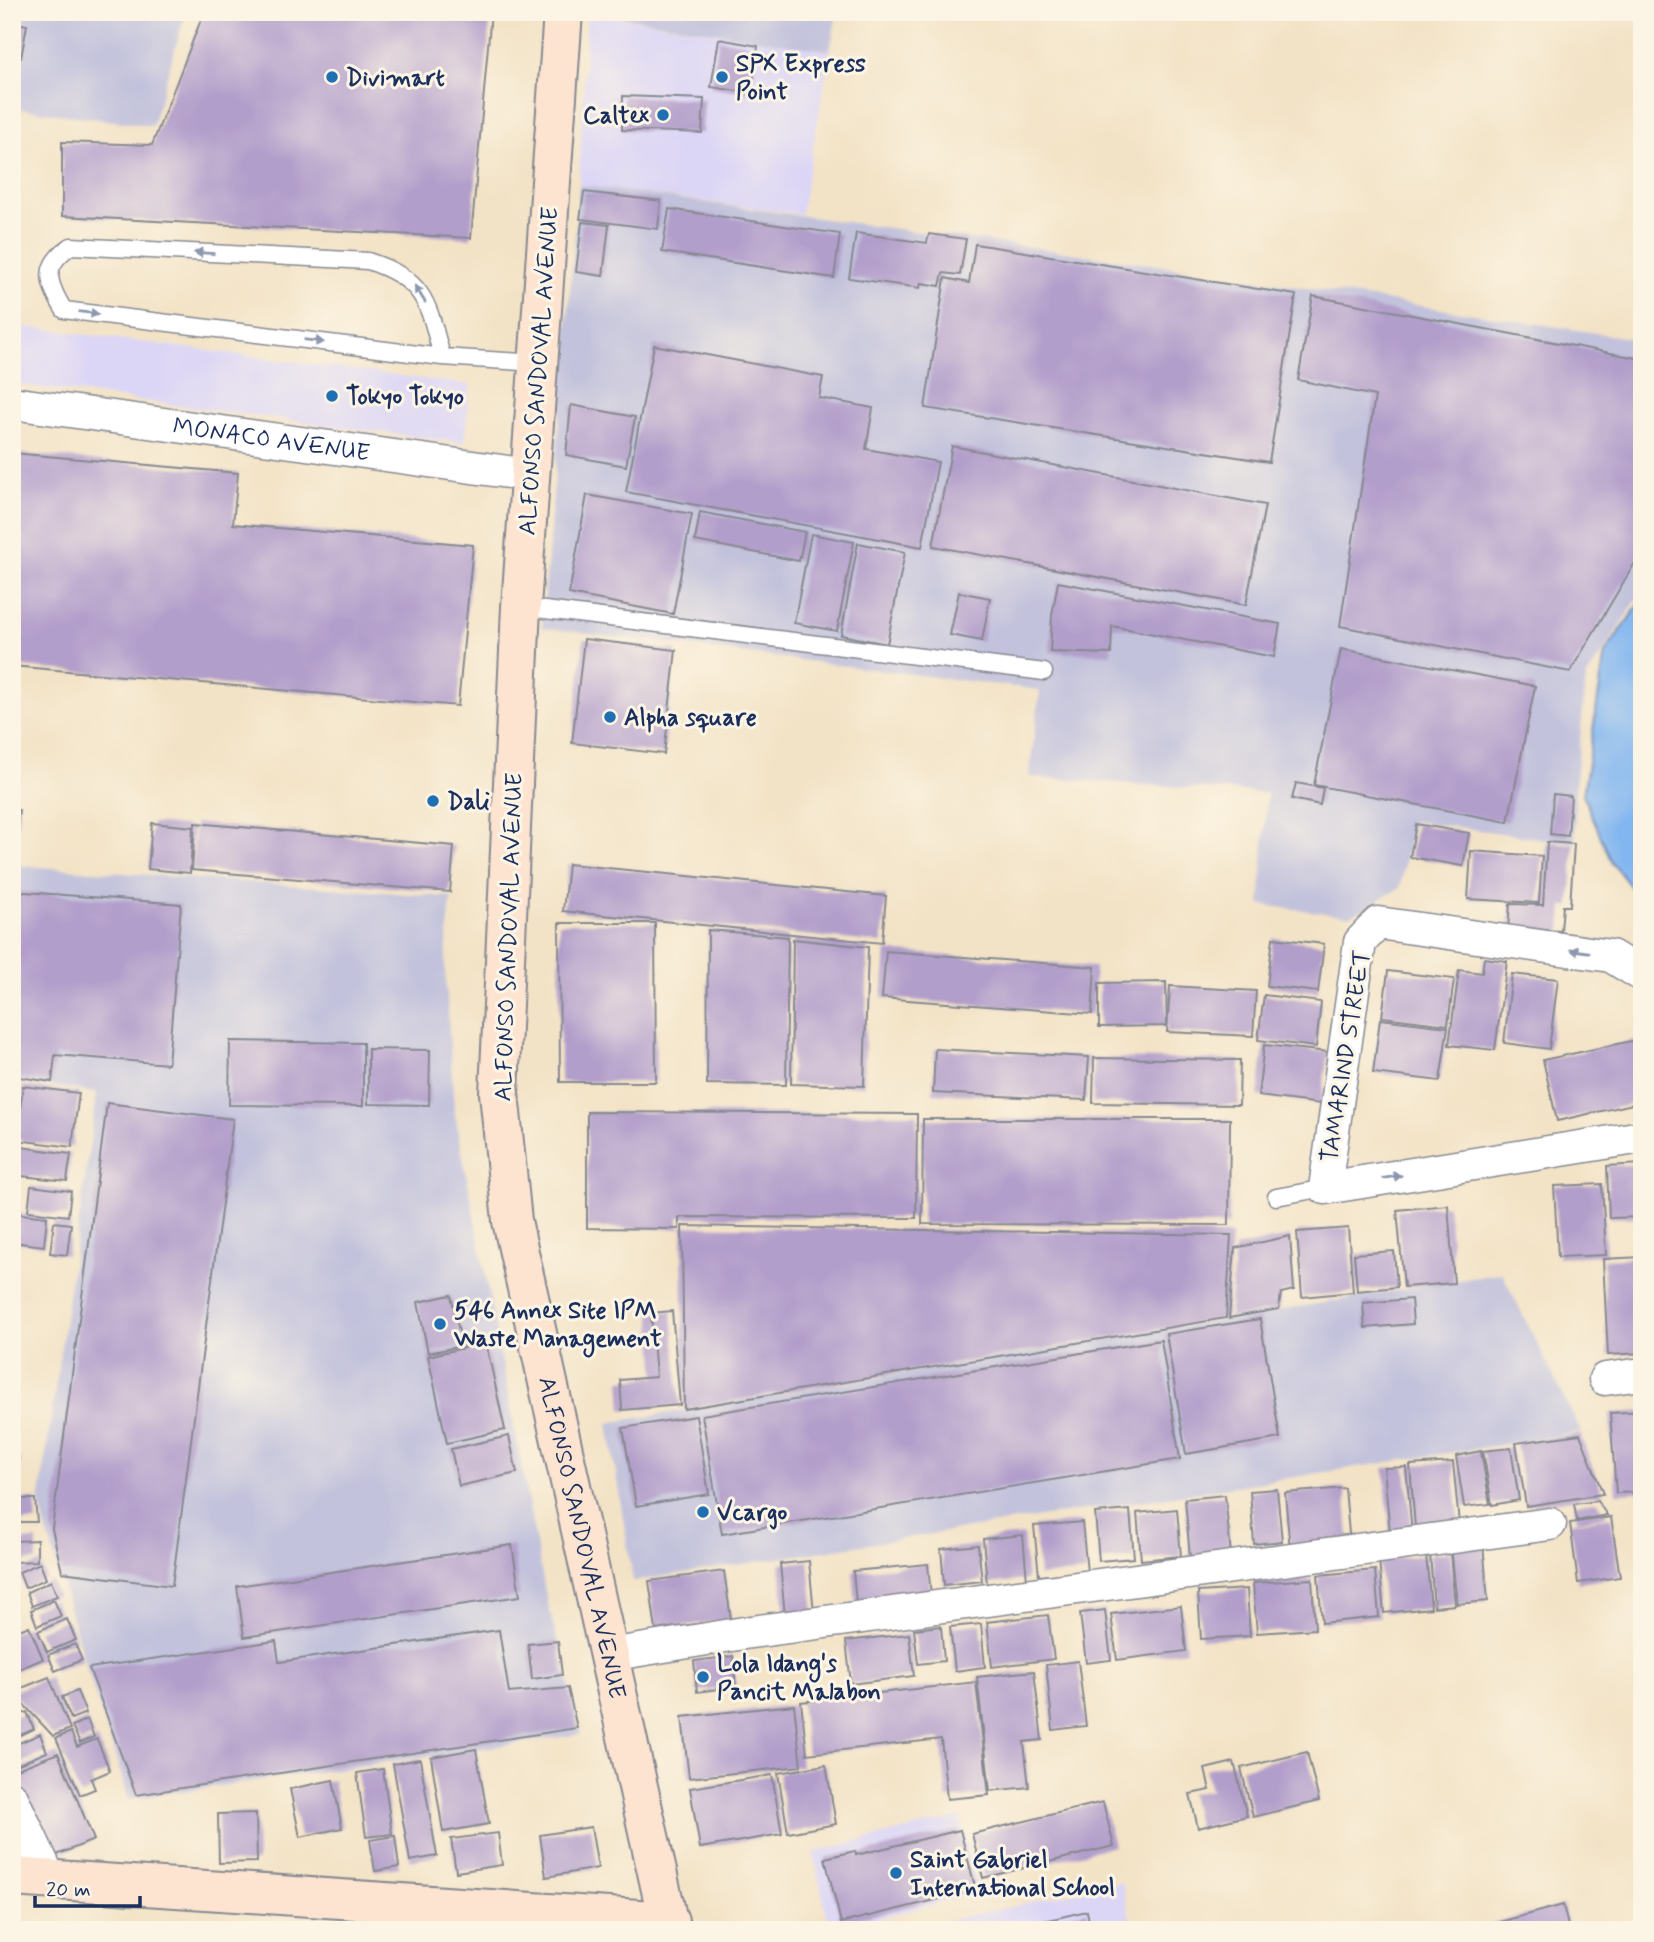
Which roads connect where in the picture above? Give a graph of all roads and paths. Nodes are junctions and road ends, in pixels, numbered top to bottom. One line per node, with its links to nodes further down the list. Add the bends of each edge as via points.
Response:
1 (563, 12): 3 (main road, ALFONSO SANDOVAL AVENUE)
2 (442, 357): 2 (lane, one-way to 2, via 430,311 415,285 395,270 368,261 71,246 55,256 50,270 53,290 64,310); 3 (lane)
3 (538, 363): 5 (main road, ALFONSO SANDOVAL AVENUE)
4 (12, 403): 5 (street, MONACO AVENUE)
5 (530, 475): 6 (main road, ALFONSO SANDOVAL AVENUE)
6 (521, 607): 7 (lane); 15 (main road, ALFONSO SANDOVAL AVENUE, via 499,1093 512,1221)
7 (1044, 672)
8 (1642, 975): 10 (street, TAMARIND STREET, one-way to 10, via 1611,956 1378,923 1360,942)
9 (1642, 1137): 10 (street, TAMARIND STREET, one-way to 9)
10 (1325, 1188): 11 (lane)
11 (1276, 1197)
12 (1642, 1374): 13 (street)
13 (1605, 1379)
14 (1550, 1524): 15 (street)
15 (608, 1655): 19 (main road, ALFONSO SANDOVAL AVENUE)
16 (12, 1798): 18 (street)
17 (12, 1877): 18 (main road)
18 (50, 1879): 19 (main road)
19 (669, 1926)

